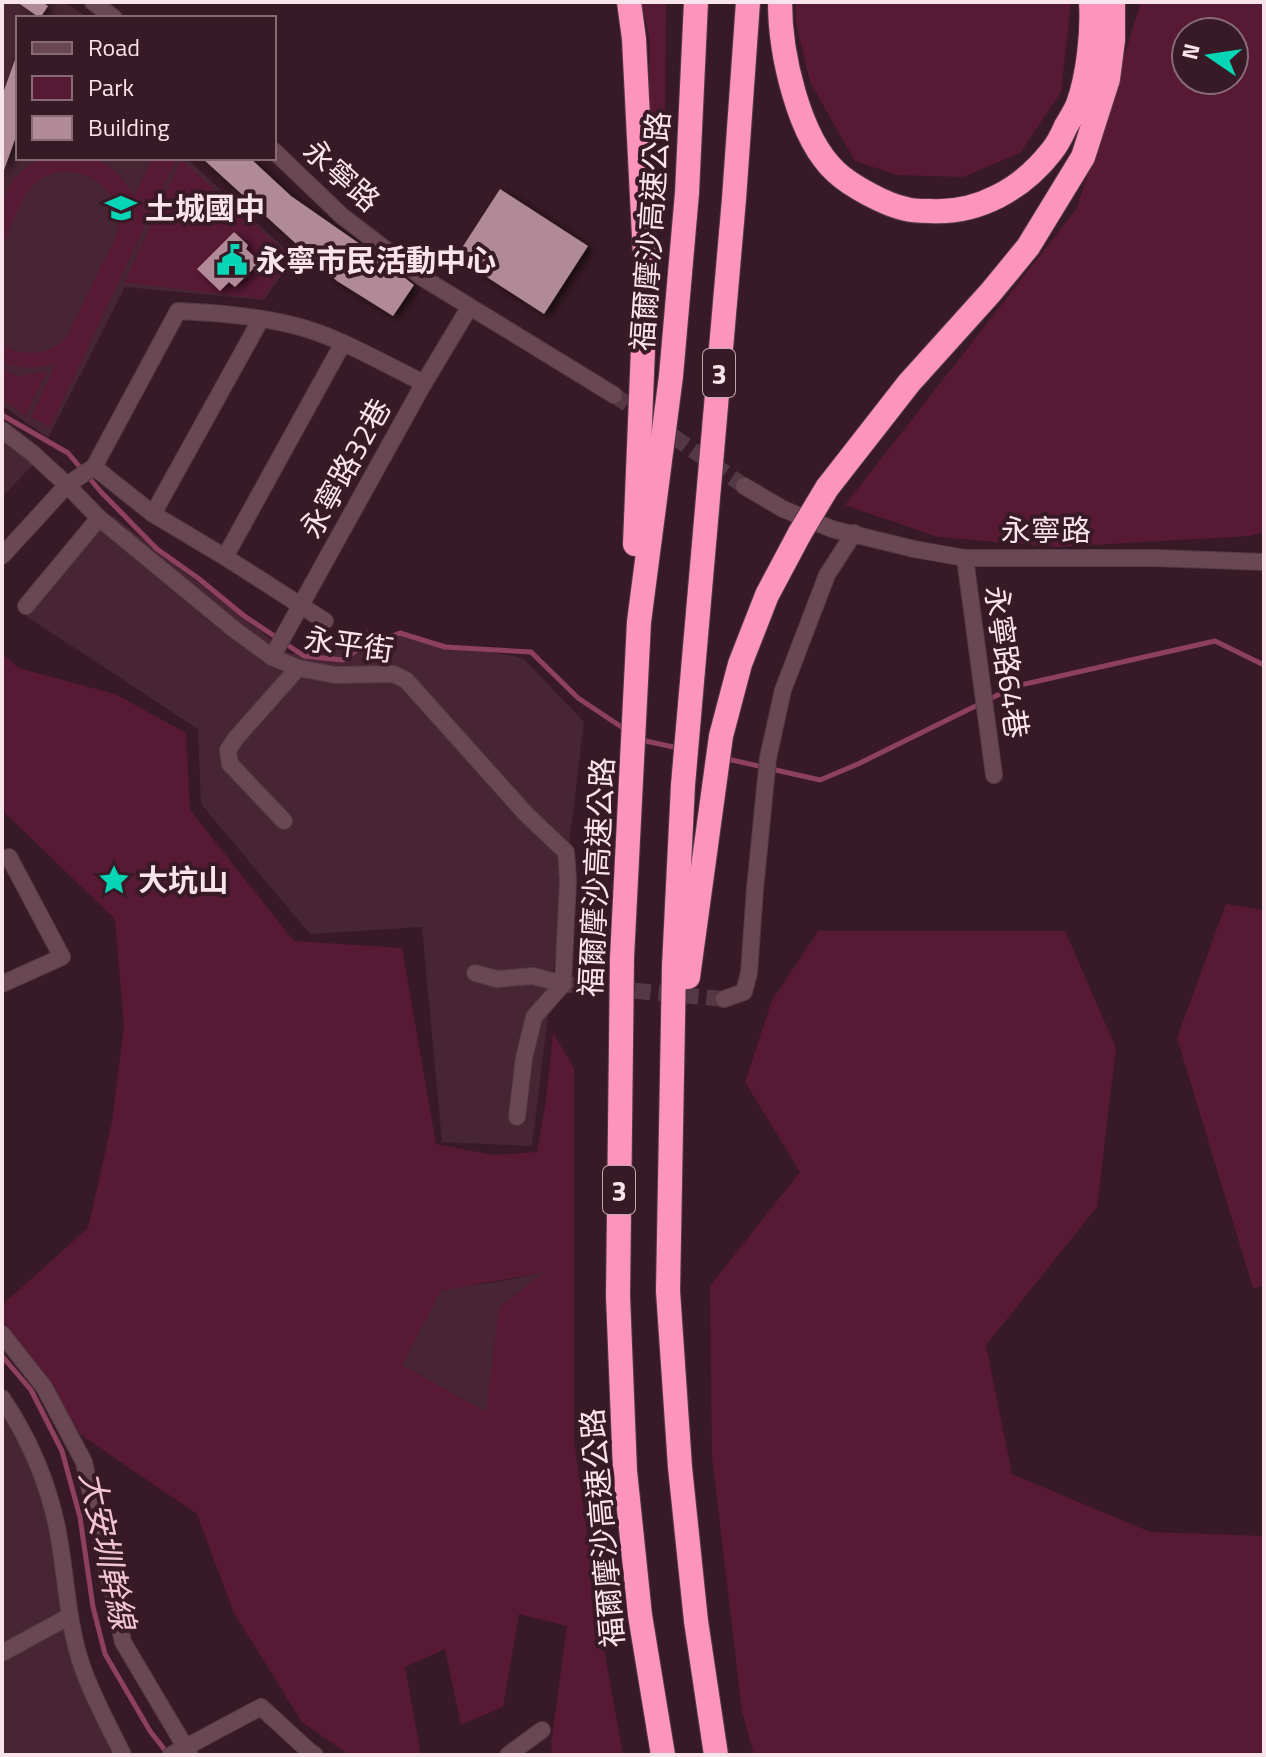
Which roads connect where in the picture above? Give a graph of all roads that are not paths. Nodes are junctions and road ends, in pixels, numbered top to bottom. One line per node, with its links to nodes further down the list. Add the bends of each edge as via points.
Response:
1 (93, 2): 9 (street)
2 (618, 2): 10 (highway)
3 (629, 2): 10 (highway)
4 (696, 2): 31 (highway, 福爾摩沙高速公路 / 3, via 671,376)
5 (748, 2): 42 (highway, 3, via 686,750 674,966)
6 (780, 2): 7 (highway, via 792,90 812,140 836,172 907,210 948,212 988,202 1026,179 1053,151 1081,93)
7 (1091, 2)
8 (1113, 2): 42 (highway, bridge, via 1108,79 1083,157 1028,247 909,383 827,488 767,595 740,664 718,757 688,967)
9 (111, 16)
10 (635, 85): 31 (highway, via 646,276 635,542)
11 (276, 153): 12 (street, 永寧路, via 342,216)
12 (469, 308): 15 (street, 永寧路32巷); 16 (street, 永寧路)
13 (261, 319): 14 (street); 18 (street, via 178,311); 21 (street)
14 (343, 343): 15 (street); 25 (street)
15 (424, 383): 28 (street, 永寧路32巷)
16 (614, 395)
17 (2, 430): 19 (street, 永平街)
18 (94, 467): 19 (street); 21 (street)
19 (67, 485): 22 (street, 永平街); 24 (street)
20 (744, 486): 23 (street, 永寧路, via 783,509)
21 (153, 514): 25 (street)
22 (99, 518): 29 (street); 32 (street, 永平街)
23 (854, 533): 26 (street, 永寧路); 40 (street, via 827,575 783,690 768,758 749,973 744,992)
24 (2, 556)
25 (225, 557): 28 (street)
26 (965, 558): 27 (street, 永寧路); 34 (street, 永寧路64巷)
27 (1264, 562)
28 (301, 605): 30 (street); 32 (street, 永寧路32巷)
29 (26, 606)
30 (325, 621)
31 (639, 622): 52 (highway, 福爾摩沙高速公路 / 3, via 622,958 618,1296 625,1471 640,1615)
32 (272, 657): 33 (street, 永平街)
33 (298, 668): 35 (street, via 228,750 230,764); 39 (street, 永平街, via 335,675 393,674 406,680 566,852)
34 (994, 775)
35 (284, 821)
36 (9, 857): 38 (street, via 62,957)
37 (475, 973): 39 (street, via 497,979 533,976)
38 (2, 984)
39 (563, 984): 41 (street, via 534,1017)
40 (724, 999)
41 (517, 1117)
42 (668, 1291): 53 (highway, 3, via 681,1482)
43 (2, 1334): 48 (street, via 44,1387 84,1462 123,1642)
44 (2, 1398): 45 (street, via 45,1479)
45 (70, 1616): 46 (street); 49 (street, via 81,1665)
46 (2, 1653)
47 (542, 1730): 51 (street)
48 (181, 1753): 50 (street, via 261,1707)
49 (123, 1755)
50 (315, 1755)
51 (508, 1755)
52 (663, 1755)
53 (716, 1755)

